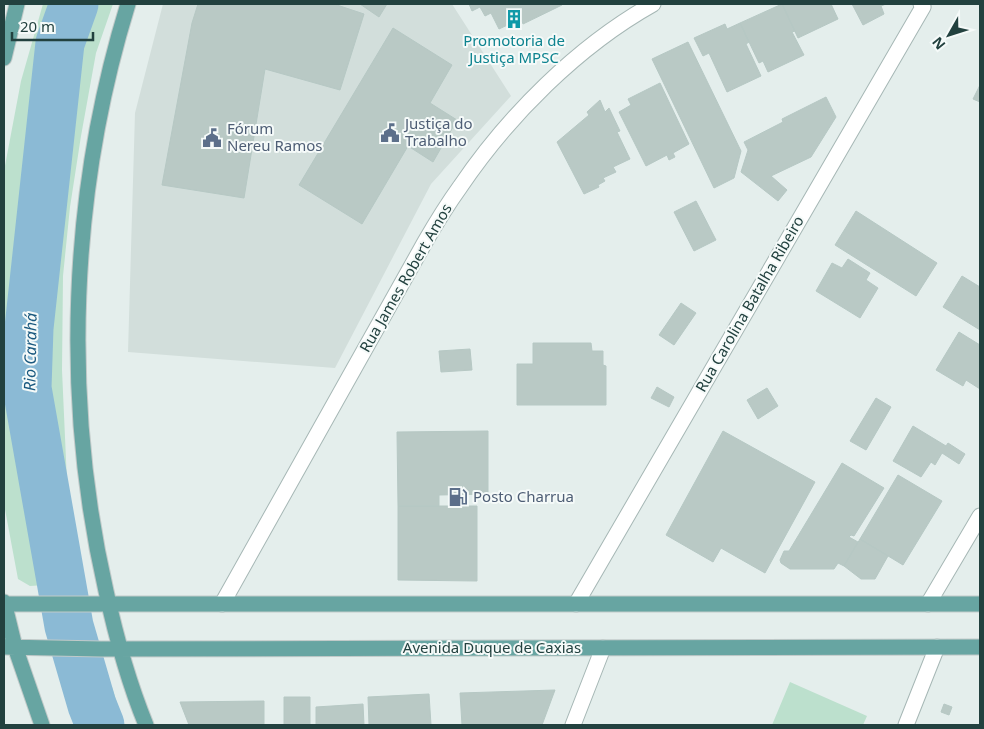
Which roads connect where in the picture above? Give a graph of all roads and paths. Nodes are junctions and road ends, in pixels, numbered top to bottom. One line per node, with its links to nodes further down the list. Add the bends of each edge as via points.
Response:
1 (17, 4): 5 (main road)
2 (128, 4): 9 (main road, via 113,50 93,151 82,241 78,324 80,420 87,492)
3 (653, 4): 10 (street, Rua James Robert Amos, via 626,18 539,93 497,138 460,186 425,242)
4 (921, 4): 11 (street, Rua Carolina Batalha Ribeiro, via 923,7)
5 (6, 34): 6 (main road)
6 (4, 58)
7 (980, 516): 12 (street)
8 (4, 603): 9 (main road); 14 (main road)
9 (109, 604): 10 (main road); 18 (main road)
10 (222, 604): 11 (main road)
11 (576, 604): 12 (main road)
12 (928, 604): 13 (main road)
13 (980, 604)
14 (10, 647): 18 (main road, Avenida Duque de Caxias); 19 (main road)
15 (937, 647): 16 (main road, Avenida Duque de Caxias); 17 (main road, Avenida Duque de Caxias); 22 (street)
16 (980, 647)
17 (603, 648): 18 (main road, Avenida Duque de Caxias); 21 (street)
18 (120, 649): 20 (main road)
19 (42, 725)
20 (146, 725)
21 (573, 725)
22 (906, 725)

